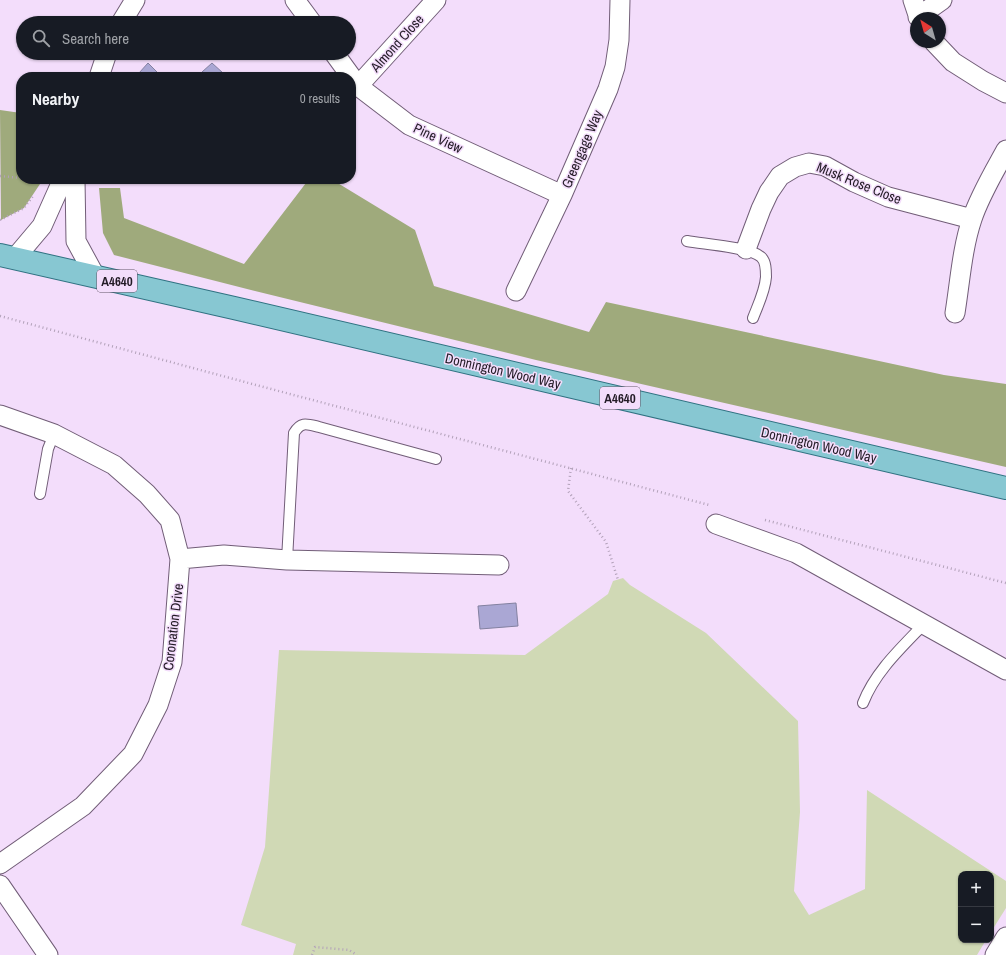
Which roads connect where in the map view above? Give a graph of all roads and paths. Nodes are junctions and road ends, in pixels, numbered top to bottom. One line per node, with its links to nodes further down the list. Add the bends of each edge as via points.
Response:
1 (135, 0): 7 (street)
2 (295, 0): 8 (street)
3 (436, 0): 15 (street, Almond Close)
4 (620, 0): 25 (street, Greengage Way, via 619,40 608,89)
5 (942, 0): 6 (street)
6 (917, 12)
7 (125, 16)
8 (307, 16)
9 (940, 48): 16 (street, via 953,62)
10 (105, 60): 12 (street)
11 (339, 60): 13 (street, Pine View)
12 (101, 72)
13 (348, 72)
14 (356, 83): 15 (street, Pine View)
15 (358, 86): 25 (street, Pine View, via 409,125)
16 (1006, 93)
17 (1006, 150): 26 (street)
18 (0, 176): 19 (path)
19 (16, 178)
20 (47, 184): 23 (path)
21 (53, 184): 30 (street, via 42,226)
22 (75, 184): 31 (street, via 76,241)
23 (41, 187)
24 (37, 192): 27 (path, via 24,208)
25 (562, 195): 32 (street, Greengage Way)
26 (972, 219): 29 (street, Musk Rose Close, via 888,197 825,166 809,163 795,167 780,176 761,209); 33 (street)
27 (0, 220)
28 (687, 241): 29 (lane)
29 (746, 249): 35 (lane, via 762,257 765,264 764,289)
30 (8, 256): 31 (main road, Donnington Wood Way / A4640)
31 (95, 276): 40 (main road, Donnington Wood Way / A4640)
32 (516, 291)
33 (955, 313)
34 (0, 316): 39 (path)
35 (753, 318)
36 (0, 415): 37 (street, Coronation Drive)
37 (54, 434): 41 (lane, via 48,449); 45 (street, Coronation Drive, via 114,465 147,494 170,520)
38 (436, 459): 46 (lane, via 319,427 304,424 298,426 294,433)
39 (571, 468): 42 (path); 48 (path, via 568,491 606,542)
40 (1006, 488)
41 (40, 494)
42 (711, 506)
43 (764, 520): 49 (path)
44 (716, 524): 50 (street, via 796,553)
45 (180, 559): 46 (street, via 224,555); 53 (street, Coronation Drive, via 172,662 158,705 133,754 83,806)
46 (286, 560): 47 (street)
47 (499, 565)
48 (618, 580)
49 (1006, 583)
50 (924, 624): 51 (street); 52 (lane, via 873,681)
51 (1006, 670)
52 (863, 703)
53 (0, 864)
54 (0, 885): 55 (street)
55 (7, 911): 57 (street)
56 (1006, 937): 60 (street)
57 (48, 955)
58 (312, 955): 59 (path, via 315,947 349,950)
59 (356, 955)
60 (994, 955)

